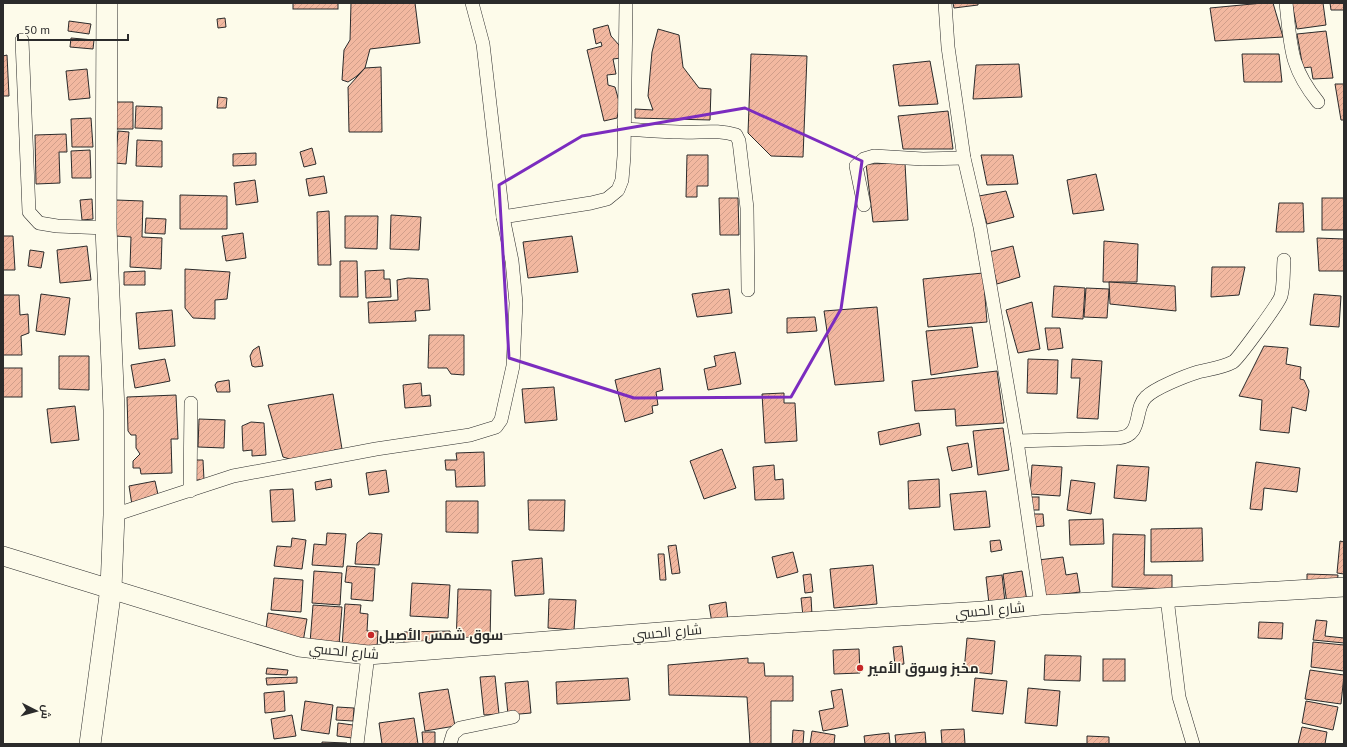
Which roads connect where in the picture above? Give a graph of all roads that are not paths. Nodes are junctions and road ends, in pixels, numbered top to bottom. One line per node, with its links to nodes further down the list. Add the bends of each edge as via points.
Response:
1 (107, 3): 12 (main road)
2 (472, 3): 11 (street, via 483,44)
3 (626, 3): 8 (street)
4 (945, 3): 9 (street, via 948,47)
5 (1286, 3): 7 (street, via 1292,59 1298,74)
6 (22, 40): 12 (street, via 29,212 39,223)
7 (1318, 102)
8 (624, 129): 11 (street, via 622,180 618,190 606,199); 14 (street, via 729,132 736,135 739,141 747,208)
9 (964, 158): 10 (street, via 874,156 864,159 856,166); 16 (street, via 980,227)
10 (864, 205)
11 (503, 217): 17 (street, via 512,261 516,303 513,366 505,408 496,427 470,435 376,449 233,476)
12 (106, 228): 18 (main road, via 114,410)
13 (1284, 260): 16 (street, via 1281,298 1239,357 1223,366 1196,373 1146,397 1140,405 1140,416 1132,433 1118,438)
14 (748, 290)
15 (190, 403): 17 (street)
16 (1017, 441): 23 (street)
17 (190, 491): 18 (street)
18 (114, 515): 21 (main road)
19 (3, 556): 21 (street, شارع الحسي)
20 (1344, 587): 22 (street, شارع الحسي)
21 (111, 588): 24 (street, شارع الحسي, via 299,647); 26 (main road)
22 (1167, 598): 23 (street, شارع الحسي); 29 (street, via 1179,696)
23 (1041, 605): 24 (street, شارع الحسي, via 983,612 723,628)
24 (368, 655): 27 (street)
25 (513, 718): 28 (street, via 460,728)
26 (90, 744)
27 (356, 744)
28 (450, 744)
29 (1193, 744)

